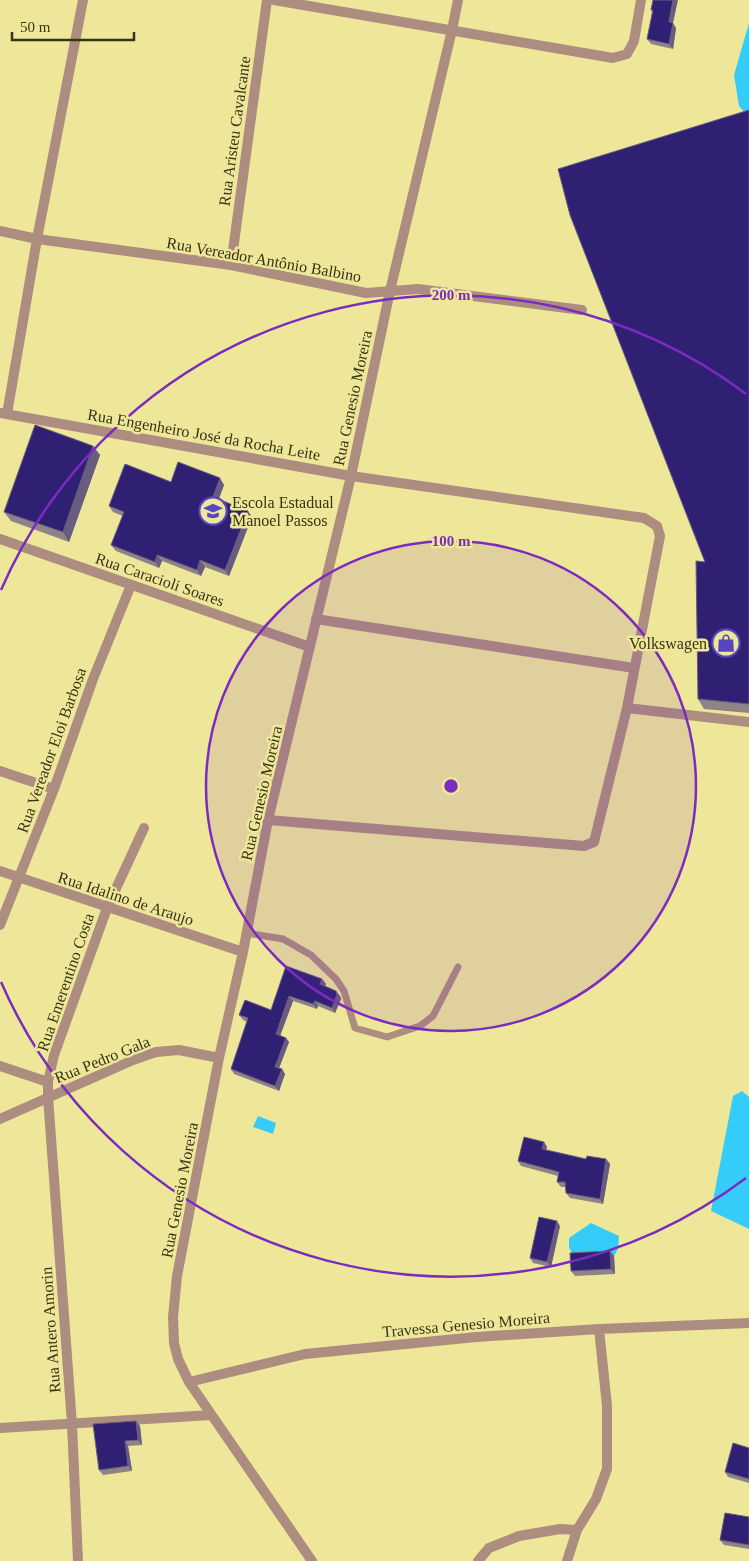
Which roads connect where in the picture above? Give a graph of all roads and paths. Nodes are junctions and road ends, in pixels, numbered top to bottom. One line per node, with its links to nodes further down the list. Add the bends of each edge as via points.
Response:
1 (83, 0): 8 (street)
2 (268, 0): 9 (street, Rua Aristeu Cavalcante)
3 (274, 0): 6 (street)
4 (458, 0): 6 (street, Rua Genesio Moreira)
5 (641, 0): 6 (street, via 634,41 627,54 613,58)
6 (452, 30): 10 (street, Rua Genesio Moreira)
7 (0, 231): 8 (street, Rua Vereador Antônio Balbino)
8 (37, 238): 9 (street, Rua Vereador Antônio Balbino); 12 (street)
9 (231, 265): 10 (street, Rua Vereador Antônio Balbino, via 366,293)
10 (390, 292): 11 (street, Rua Vereador Antônio Balbino, via 418,289); 13 (street, Rua Genesio Moreira)
11 (582, 310)
12 (3, 414): 13 (street, Rua Engenheiro José da Rocha Leite)
13 (351, 476): 16 (street, Rua Genesio Moreira); 18 (street, Rua Engenheiro José da Rocha Leite, via 644,518 657,526 660,536)
14 (0, 539): 15 (street, Rua Caracioli Soares)
15 (131, 585): 17 (street, Rua Caracioli Soares); 22 (street, Rua Vereador Eloi Barbosa)
16 (316, 619): 17 (street, Rua Genesio Moreira); 18 (street)
17 (310, 647): 23 (street, Rua Genesio Moreira)
18 (634, 668): 19 (street)
19 (627, 708): 20 (street); 23 (street, via 594,842 584,846)
20 (749, 722)
21 (0, 771): 22 (street)
22 (54, 789): 26 (street, Rua Vereador Eloi Barbosa)
23 (268, 820): 29 (street, Rua Genesio Moreira)
24 (144, 828): 27 (street, Rua Emerentino Costa)
25 (0, 872): 26 (street, Rua Idalino de Araujo)
26 (19, 878): 27 (street, Rua Idalino de Araujo); 28 (street, Rua Vereador Eloi Barbosa)
27 (107, 908): 30 (street, Rua Idalino de Araujo); 34 (street, Rua Emerentino Costa, via 54,1055)
28 (0, 925)
29 (246, 932): 30 (street, Rua Genesio Moreira); 31 (lane, via 282,939 311,955 336,978 344,991 355,1028 387,1037 420,1026 434,1016)
30 (243, 952): 32 (street, Rua Genesio Moreira)
31 (458, 967)
32 (219, 1058): 35 (street, Rua Pedro Gala, via 180,1050 156,1052); 39 (street, Rua Genesio Moreira, via 177,1276 173,1317 178,1359)
33 (0, 1066): 34 (street)
34 (48, 1082): 35 (street, Rua Emerentino Costa)
35 (48, 1097): 36 (street, Rua Pedro Gala); 41 (street, Rua Antero Amorin)
36 (0, 1118)
37 (749, 1323): 38 (street, Travessa Genesio Moreira)
38 (599, 1329): 39 (street, Travessa Genesio Moreira, via 305,1354); 43 (street, via 607,1406 607,1469 596,1499)
39 (190, 1382): 40 (street, Rua Genesio Moreira)
40 (211, 1415): 41 (street); 45 (street, Rua Genesio Moreira)
41 (72, 1424): 42 (street); 44 (street, Rua Antero Amorin)
42 (0, 1428)
43 (577, 1530): 46 (street, via 560,1529 519,1536 488,1548); 47 (street)
44 (78, 1561)
45 (312, 1561)
46 (478, 1561)
47 (568, 1561)

